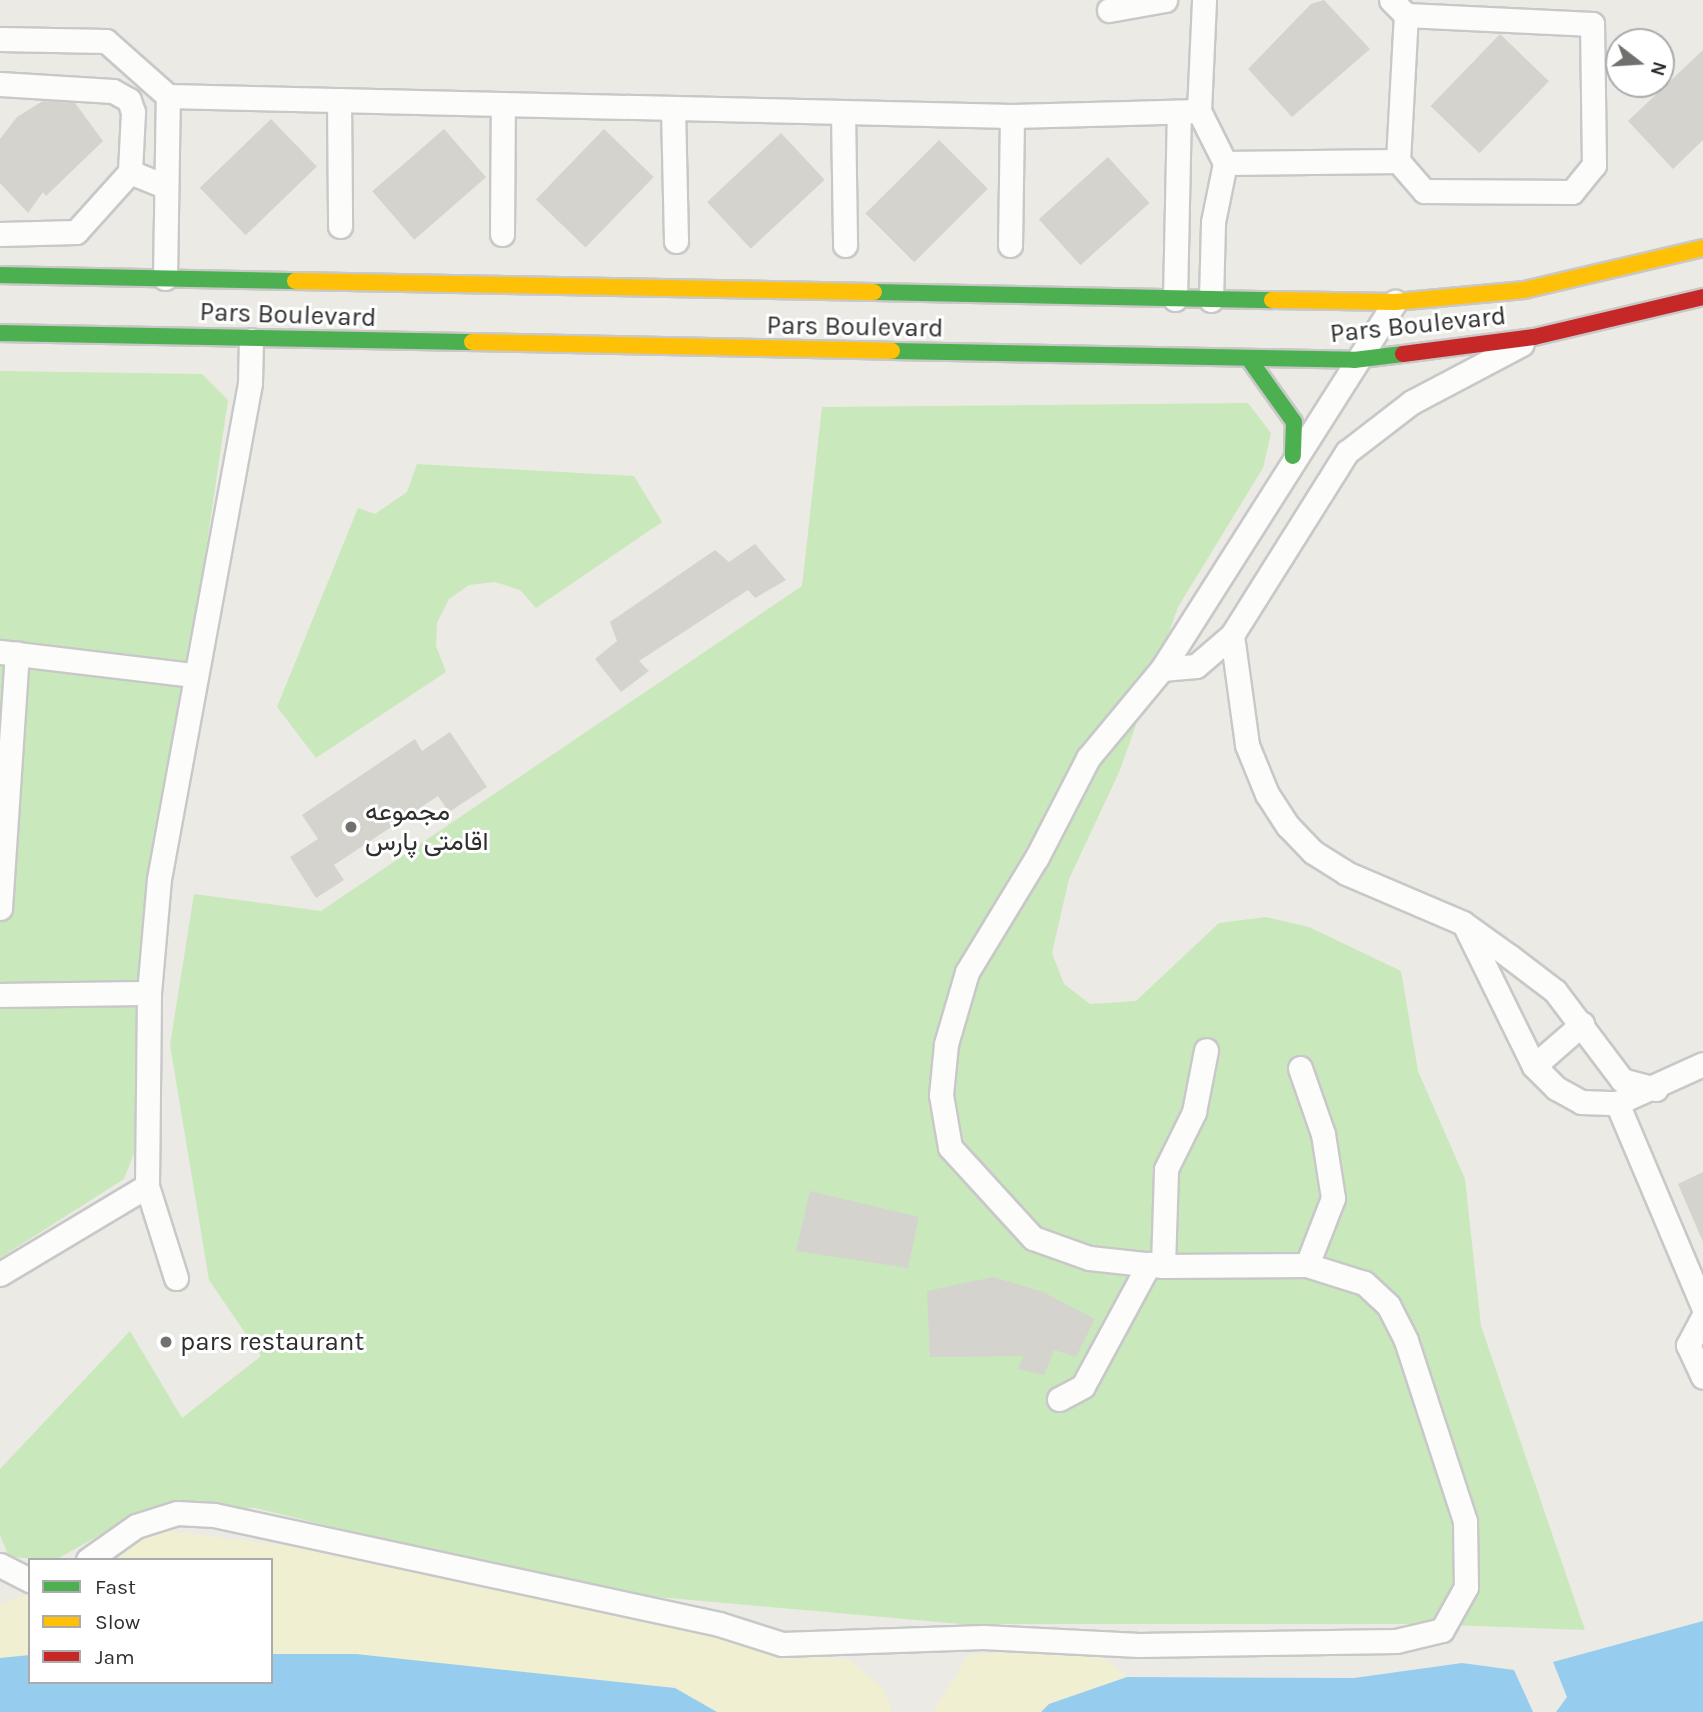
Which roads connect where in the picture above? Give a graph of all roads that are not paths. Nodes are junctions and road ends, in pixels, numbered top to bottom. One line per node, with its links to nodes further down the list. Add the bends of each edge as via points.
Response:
1 (1165, 0): 4 (street)
2 (1204, 0): 12 (street)
3 (1399, 8): 14 (street); 14 (street, via 1592,24 1594,166 1573,192 1463,194 1424,191)
4 (1108, 10)
5 (0, 39): 7 (street, via 106,41)
6 (0, 84): 16 (street, via 113,91 129,100 133,112)
7 (167, 96): 8 (street); 17 (street)
8 (340, 100): 9 (street); 18 (street)
9 (503, 104): 10 (street); 20 (street)
10 (673, 108): 11 (street); 21 (street)
11 (844, 112): 13 (street); 22 (street)
12 (1189, 112): 13 (street); 15 (street); 28 (street)
13 (1012, 116): 23 (street)
14 (1398, 161): 15 (street)
15 (1225, 163): 29 (street, via 1213,222)
16 (130, 172): 17 (street); 19 (street, via 76,232)
17 (165, 186): 26 (street)
18 (340, 226)
19 (0, 234)
20 (502, 234)
21 (676, 242)
22 (845, 245)
23 (1010, 245)
24 (1703, 248): 30 (main road, Pars Boulevard, via 1524,290)
25 (0, 275): 26 (main road, Pars Boulevard)
26 (165, 278): 28 (main road, Pars Boulevard)
27 (1703, 297): 32 (main road, Pars Boulevard)
28 (1175, 299): 29 (main road, Pars Boulevard)
29 (1211, 300): 30 (main road, Pars Boulevard)
30 (1395, 302): 35 (street)
31 (0, 333): 33 (main road, Pars Boulevard)
32 (1534, 337): 35 (main road, Pars Boulevard); 37 (street, via 1412,402 1347,452)
33 (251, 340): 34 (main road, Pars Boulevard); 40 (street, via 250,383)
34 (1249, 359): 35 (main road, Pars Boulevard); 36 (main road, via 1294,422)
35 (1353, 360): 36 (street)
36 (1293, 456): 39 (street)
37 (1232, 635): 39 (street, via 1196,666); 42 (street, via 1247,745 1288,826 1313,852 1346,873)
38 (9, 653): 40 (street); 41 (street)
39 (1162, 669): 53 (street, via 1088,758 1037,857 967,972 946,1044 941,1095 950,1147 1033,1238 1089,1258)
40 (194, 675): 43 (street, via 159,879)
41 (0, 908)
42 (1463, 923): 45 (street, via 1555,990); 48 (street)
43 (149, 993): 44 (street); 52 (street)
44 (0, 995)
45 (1582, 1024): 48 (street); 50 (street, via 1622,1080)
46 (1206, 1050): 53 (street, via 1194,1112 1166,1168)
47 (1703, 1064): 50 (street)
48 (1534, 1066): 51 (street, via 1556,1088 1581,1102)
49 (1300, 1068): 54 (street, via 1323,1133 1332,1198)
50 (1656, 1089): 51 (street)
51 (1617, 1104): 57 (street)
52 (147, 1186): 55 (street); 56 (street)
53 (1156, 1265): 54 (street); 60 (street, via 1083,1387)
54 (1307, 1265): 61 (street, via 1363,1283 1388,1305 1406,1340 1465,1521 1469,1558 1461,1599 1442,1630 1423,1639 1139,1645 983,1637 782,1644 719,1624 190,1514 136,1526)
55 (0, 1274)
56 (176, 1278)
57 (1703, 1307)
58 (1703, 1317): 59 (street, via 1688,1345)
59 (1703, 1377)
60 (1059, 1399)
61 (91, 1558)
62 (0, 1565): 63 (street)
63 (28, 1579)

